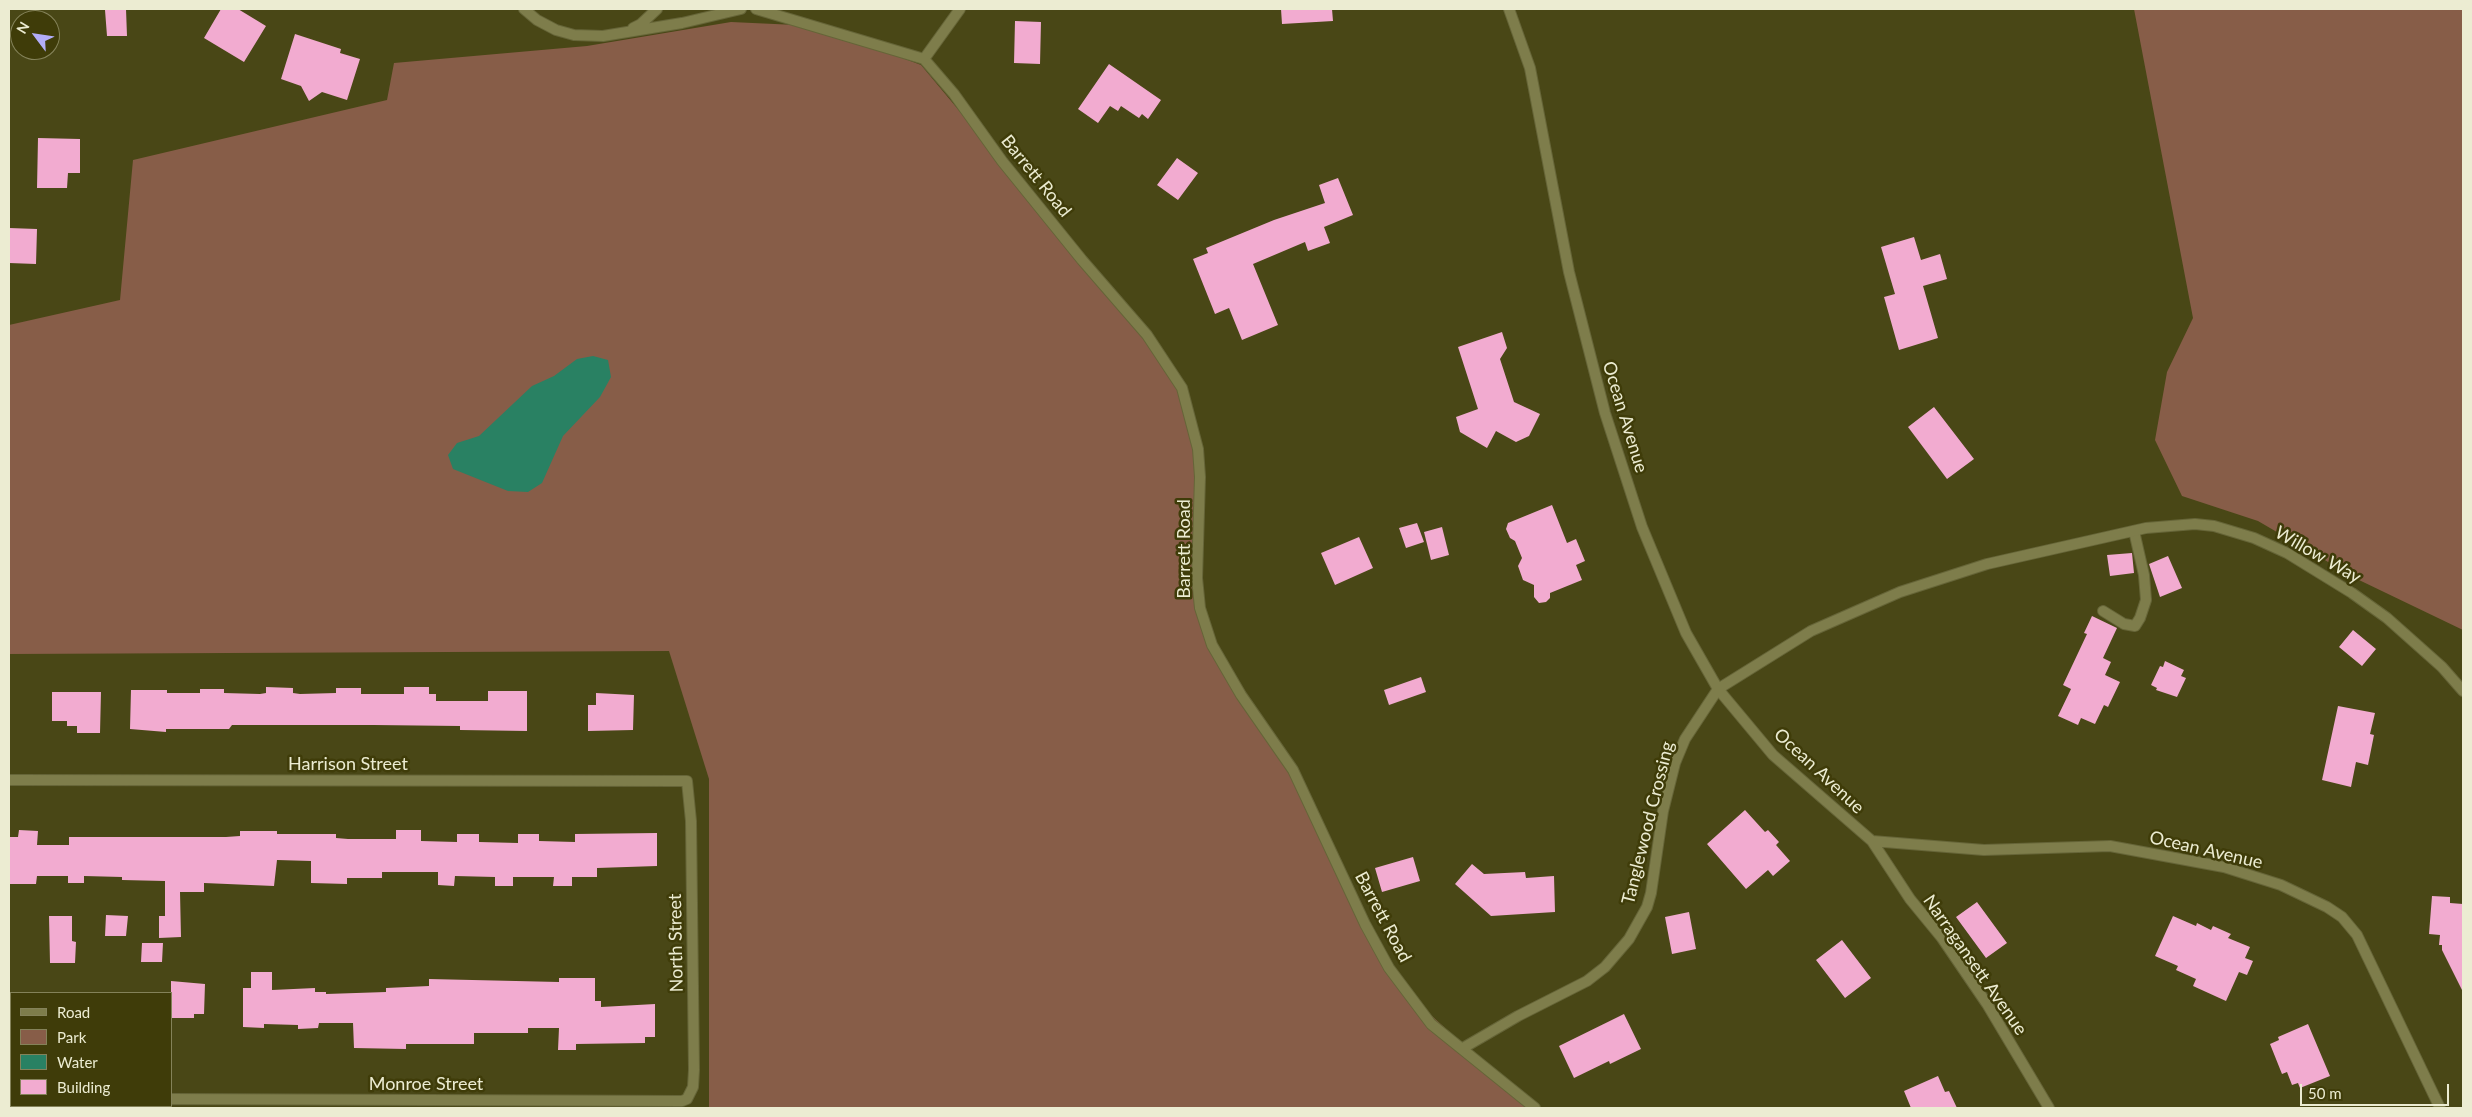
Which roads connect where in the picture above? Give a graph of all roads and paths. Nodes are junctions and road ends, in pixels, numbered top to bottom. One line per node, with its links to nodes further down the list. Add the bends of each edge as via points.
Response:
1 (524, 9): 7 (street, via 536,20 574,35 603,36)
2 (657, 9): 7 (street, via 641,24)
3 (741, 9): 7 (street)
4 (756, 9): 8 (street)
5 (960, 9): 8 (street)
6 (1509, 9): 12 (street, Ocean Avenue, via 1530,68 1568,272 1605,413 1642,527 1664,581 1686,633)
7 (625, 32)
8 (924, 58): 17 (street, Barrett Road, via 990,146 1147,335 1182,388 1198,449 1197,578 1200,608 1212,645 1241,695 1293,770 1389,968 1432,1024)
9 (2134, 531): 10 (street, Willow Way); 11 (street, via 2146,600 2140,618 2135,626 2124,624); 13 (street, Willow Way, via 2195,524 2214,526 2254,538 2287,553 2387,618 2442,667)
10 (2094, 540): 12 (street, Tanglewood Crossing, via 1987,564 1900,592 1811,631)
11 (2103, 611)
12 (1718, 688): 16 (street, Ocean Avenue, via 1772,755); 17 (street, Tanglewood Crossing, via 1685,739 1675,763 1663,811 1651,893 1629,939 1587,981)
13 (2463, 691)
14 (9, 780): 15 (street, Harrison Street)
15 (687, 781): 19 (street, North Street, via 691,821 694,1070 693,1087)
16 (1872, 841): 21 (street, Narragansett Avenue, via 1987,1004); 22 (street, Ocean Avenue, via 1984,850 2110,846 2224,867 2281,885 2312,899 2342,917 2357,935)
17 (1463, 1048): 20 (street, Barrett Road)
18 (172, 1100): 19 (street, Monroe Street)
19 (682, 1101)
20 (1535, 1108)
21 (2049, 1108)
22 (2440, 1108)

